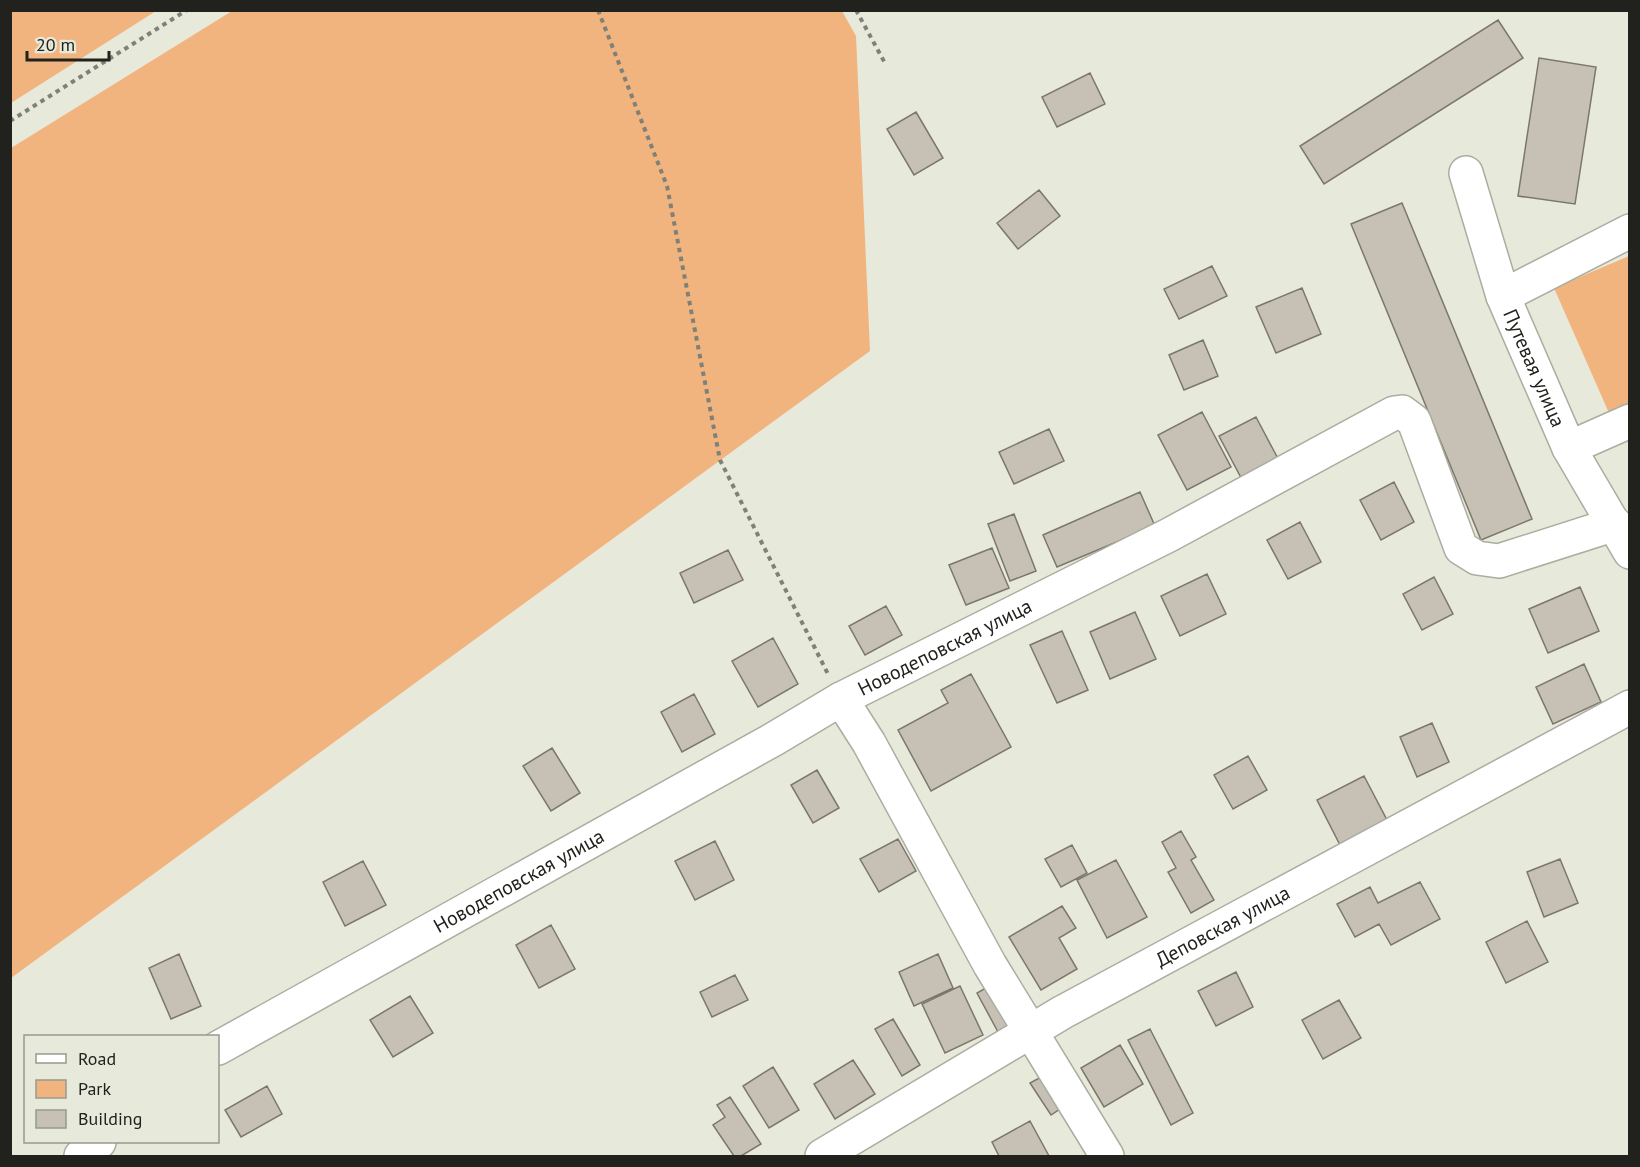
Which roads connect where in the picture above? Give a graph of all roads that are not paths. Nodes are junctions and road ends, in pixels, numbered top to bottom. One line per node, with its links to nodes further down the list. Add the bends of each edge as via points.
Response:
1 (1466, 173): 3 (street, Путевая улица)
2 (1629, 231): 3 (street)
3 (1503, 296): 5 (street, Путевая улица)
4 (1629, 421): 5 (street)
5 (1569, 448): 6 (street, Путевая улица)
6 (1622, 538): 7 (street, Новодеповская улица, via 1499,561 1477,558 1461,548 1414,421 1402,412 1394,413 1169,535)
7 (841, 699): 9 (street); 10 (street, Новодеповская улица)
8 (1629, 707): 9 (street, Деповская улица)
9 (1030, 1032): 13 (street, Деповская улица); 14 (street)
10 (219, 1047)
11 (98, 1143): 12 (street)
12 (81, 1156)
13 (822, 1156)
14 (1107, 1156)

